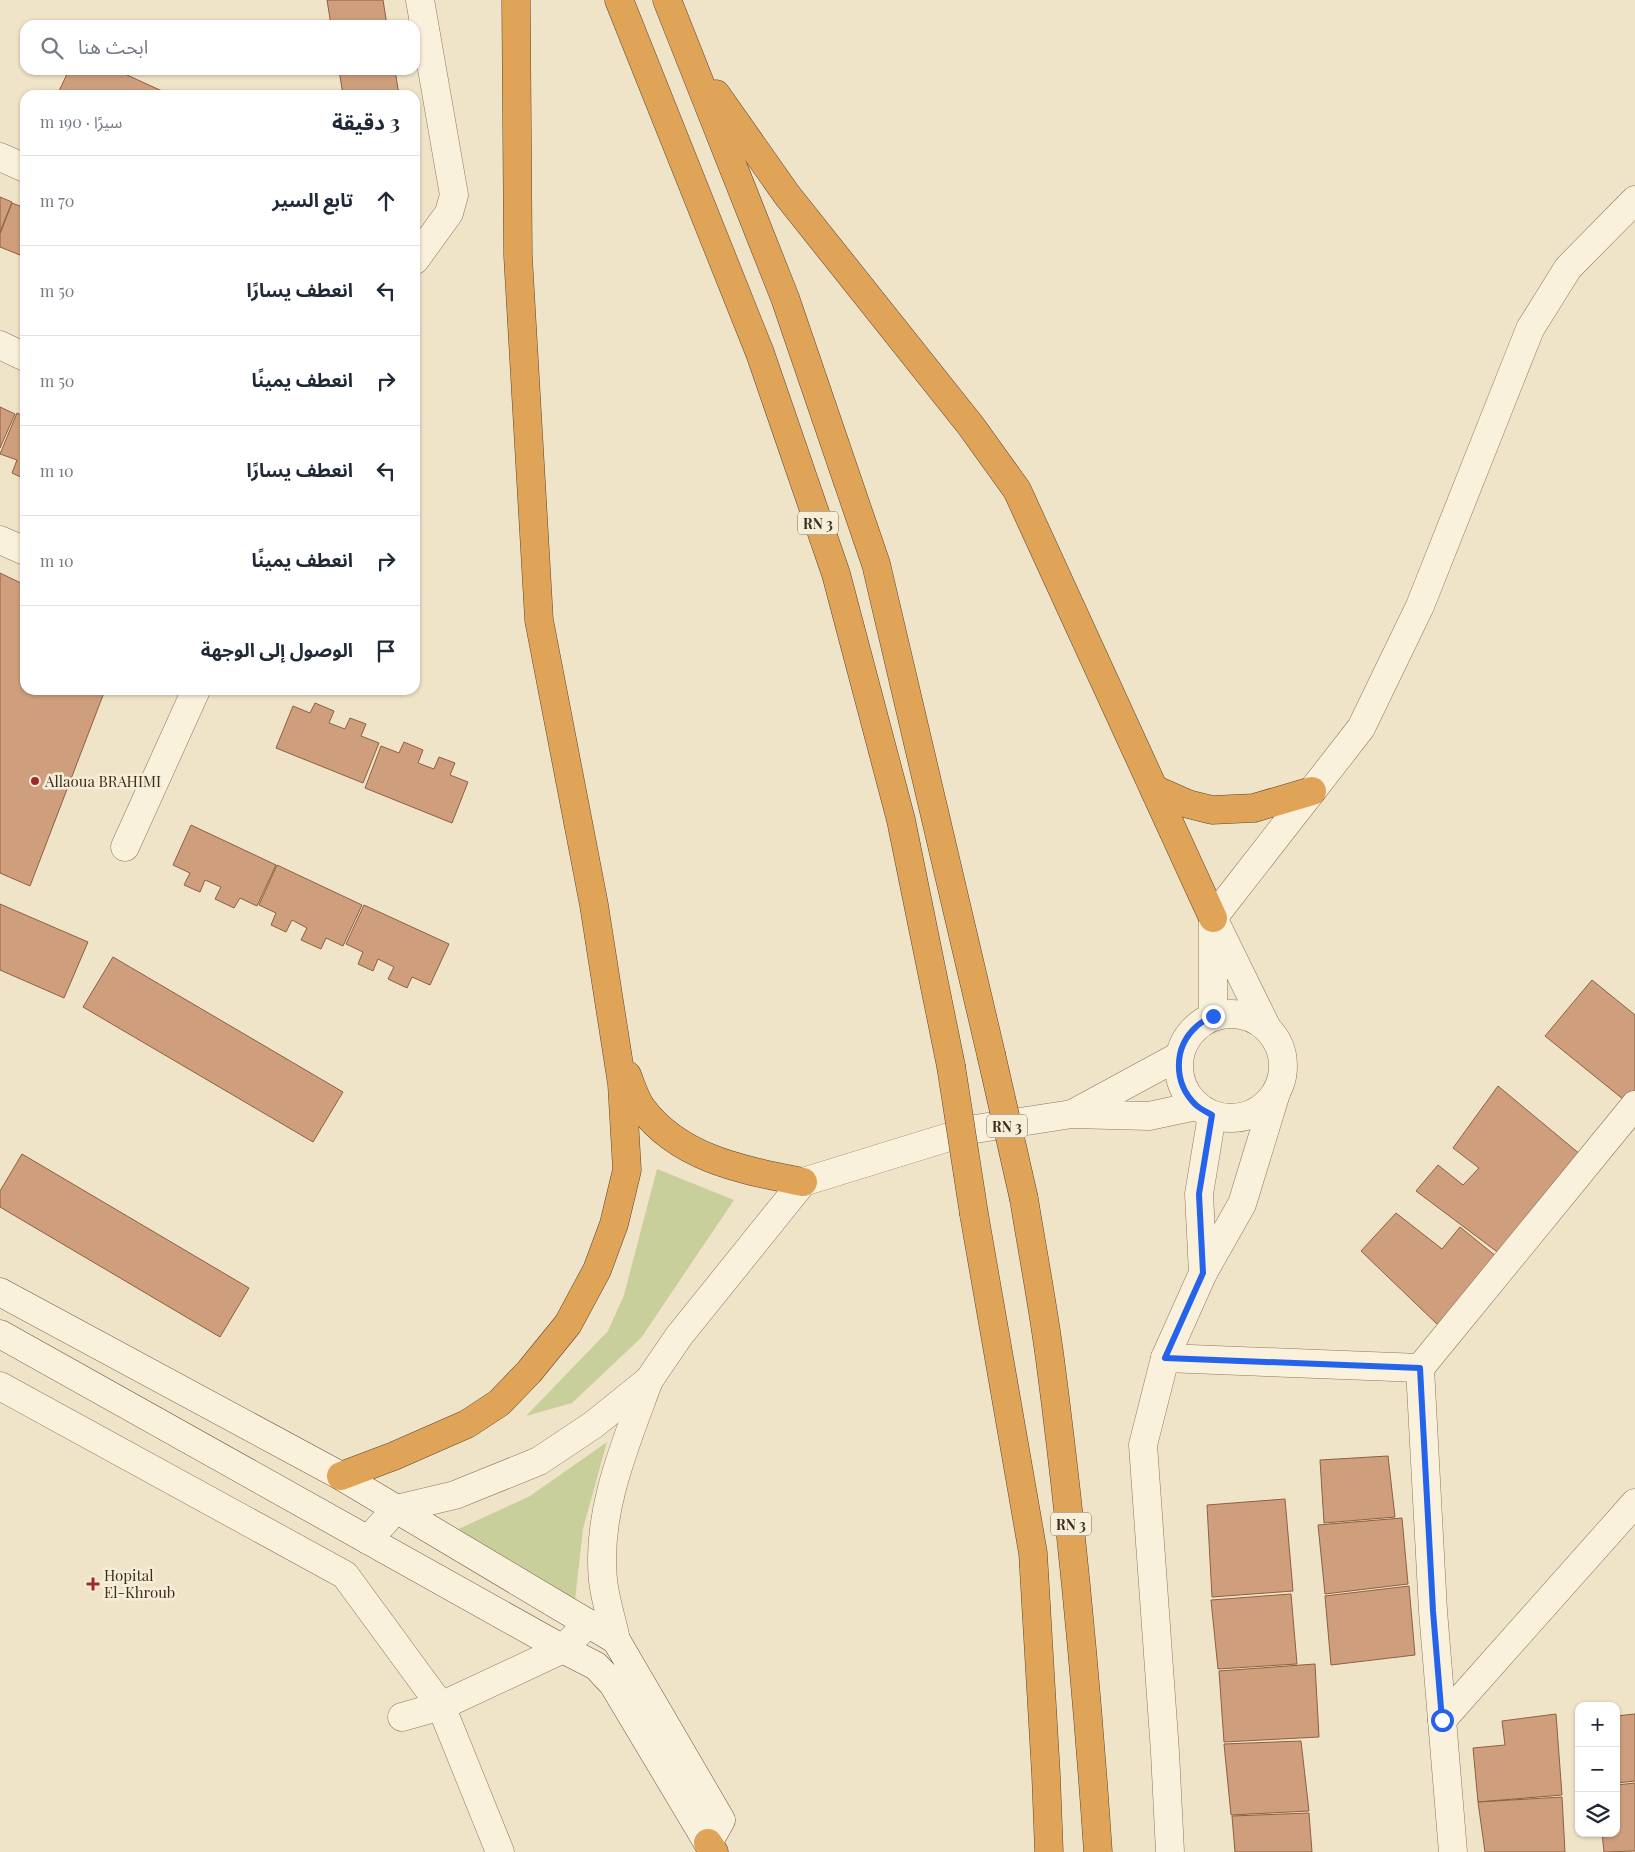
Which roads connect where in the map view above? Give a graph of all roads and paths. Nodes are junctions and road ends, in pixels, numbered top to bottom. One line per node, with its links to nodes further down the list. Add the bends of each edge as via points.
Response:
1 (420, 0): 9 (street, via 454,195 449,213)
2 (516, 0): 19 (highway, via 518,256 539,620 594,906)
3 (619, 0): 47 (highway, RN 3, bridge, via 760,353 836,574 902,820 951,1066 1034,1553)
4 (667, 0): 5 (highway, RN 3)
5 (690, 58): 15 (highway, via 787,194 971,426 1017,490); 48 (highway, RN 3, bridge, via 785,298 876,564 1024,1199 1051,1365 1071,1525)
6 (0, 157): 7 (street)
7 (20, 166)
8 (1635, 200): 16 (street, via 1568,268 1530,329 1420,606 1361,728)
9 (420, 253)
10 (0, 345): 11 (street)
11 (20, 355)
12 (0, 540): 13 (street)
13 (20, 549)
14 (194, 695): 17 (street)
15 (1154, 789): 16 (highway, via 1188,804 1212,810 1254,808); 18 (highway)
16 (1312, 791): 18 (street)
17 (125, 847)
18 (1213, 918): 20 (street); 21 (street)
19 (611, 1016): 27 (highway, via 640,1105 660,1128 698,1154 739,1169); 35 (highway, via 622,1084 627,1170 614,1224 597,1270 568,1324 505,1396 467,1424)
20 (1213, 1016): 21 (street, via 1232,1013 1250,1016); 22 (street, via 1198,1025 1186,1039)
21 (1266, 1026): 23 (street, via 1277,1040 1283,1058 1283,1076)
22 (1179, 1056): 25 (street, via 1179,1074 1185,1092); 26 (street)
23 (1276, 1093): 25 (street, via 1264,1107 1248,1115 1230,1118); 28 (street, via 1242,1204)
24 (1635, 1105): 32 (street)
25 (1204, 1111): 26 (street, via 1149,1116); 28 (street, via 1199,1194)
26 (1072, 1114): 27 (street, via 975,1129)
27 (803, 1182): 33 (street, via 679,1336)
28 (1203, 1273): 31 (street)
29 (0, 1292): 35 (street)
30 (0, 1334): 38 (street)
31 (1165, 1358): 32 (street); 49 (street, via 1143,1445)
32 (1420, 1368): 44 (street)
33 (649, 1380): 37 (street, via 594,1425 539,1461 455,1495); 40 (street, via 621,1458 602,1546 603,1580)
34 (0, 1386): 42 (street, via 345,1575)
35 (341, 1476): 37 (street)
36 (1635, 1503): 44 (street)
37 (396, 1509): 38 (street); 39 (street)
38 (368, 1540): 41 (street)
39 (588, 1623): 40 (street); 41 (street)
40 (616, 1640): 45 (street, via 722,1820)
41 (563, 1649): 42 (street); 45 (street, via 596,1666 613,1684)
42 (441, 1706): 43 (street); 46 (street)
43 (402, 1716)
44 (1442, 1720): 50 (street)
45 (710, 1849)
46 (500, 1852)
47 (1049, 1852)
48 (1098, 1852)
49 (1170, 1852)
50 (1453, 1852)

